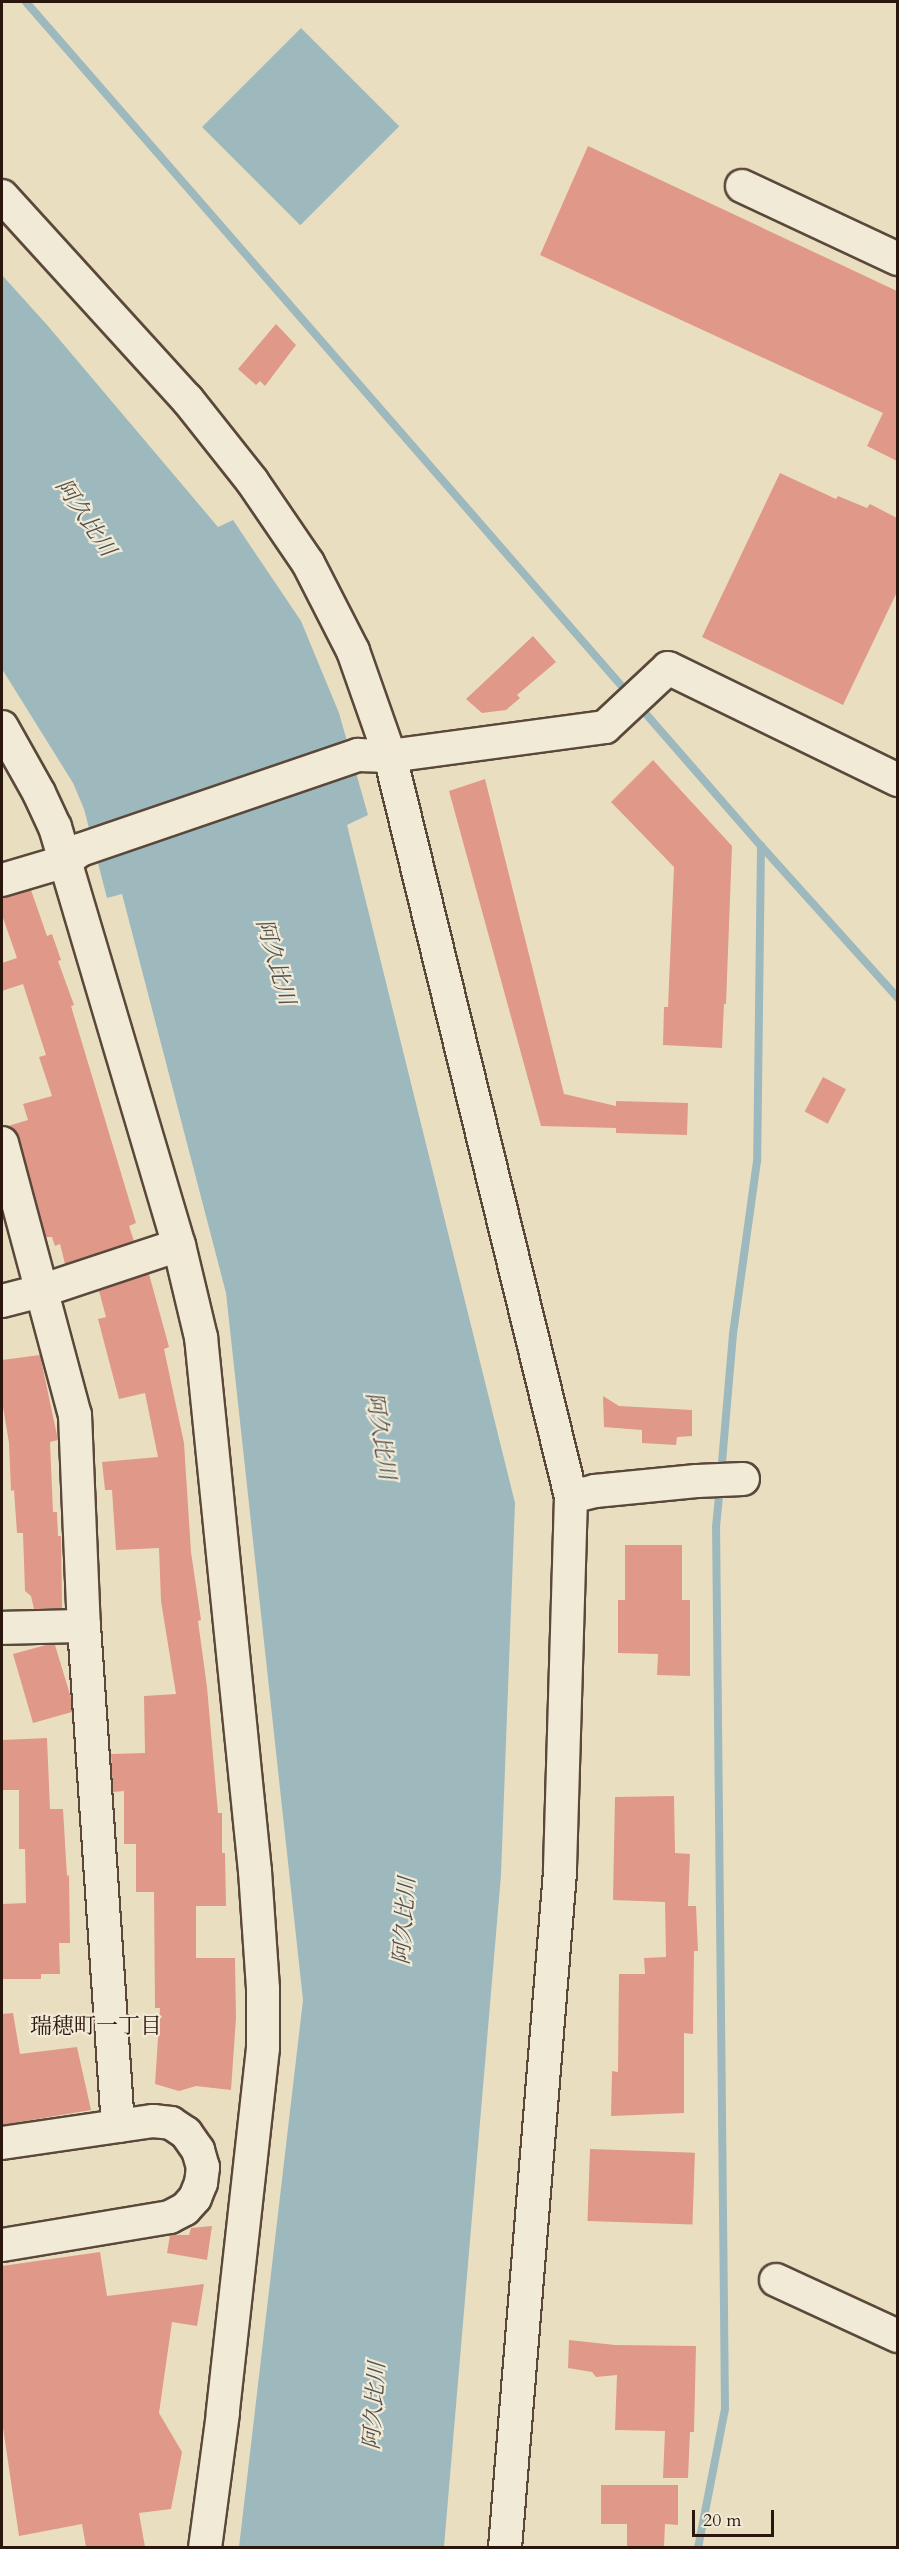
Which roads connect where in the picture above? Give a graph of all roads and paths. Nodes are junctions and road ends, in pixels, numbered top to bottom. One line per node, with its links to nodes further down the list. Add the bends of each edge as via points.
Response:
1 (742, 186): 3 (street)
2 (2, 196): 5 (street, via 187,399 258,490 331,603 368,689)
3 (897, 259)
4 (2, 727): 7 (street)
5 (390, 756): 6 (street, via 605,727 668,668); 7 (street, via 358,755); 14 (street)
6 (897, 780)
7 (73, 855): 8 (street); 10 (street)
8 (2, 880)
9 (2, 1143): 11 (street)
10 (179, 1245): 11 (street); 22 (street, via 201,1337 243,1732 263,1989 263,2048 255,2130)
11 (41, 1292): 12 (street); 15 (street, via 75,1415)
12 (2, 1301)
13 (743, 1479): 14 (street, via 595,1491)
14 (571, 1497): 23 (street, via 560,1872)
15 (84, 1626): 16 (street); 17 (street)
16 (2, 1628)
17 (118, 2126): 18 (street); 19 (street, via 153,2121 171,2123 186,2133 198,2150 202,2167 195,2198 185,2209 170,2217)
18 (2, 2143)
19 (2, 2245)
20 (776, 2280): 21 (street)
21 (897, 2336)
22 (205, 2547)
23 (505, 2547)

